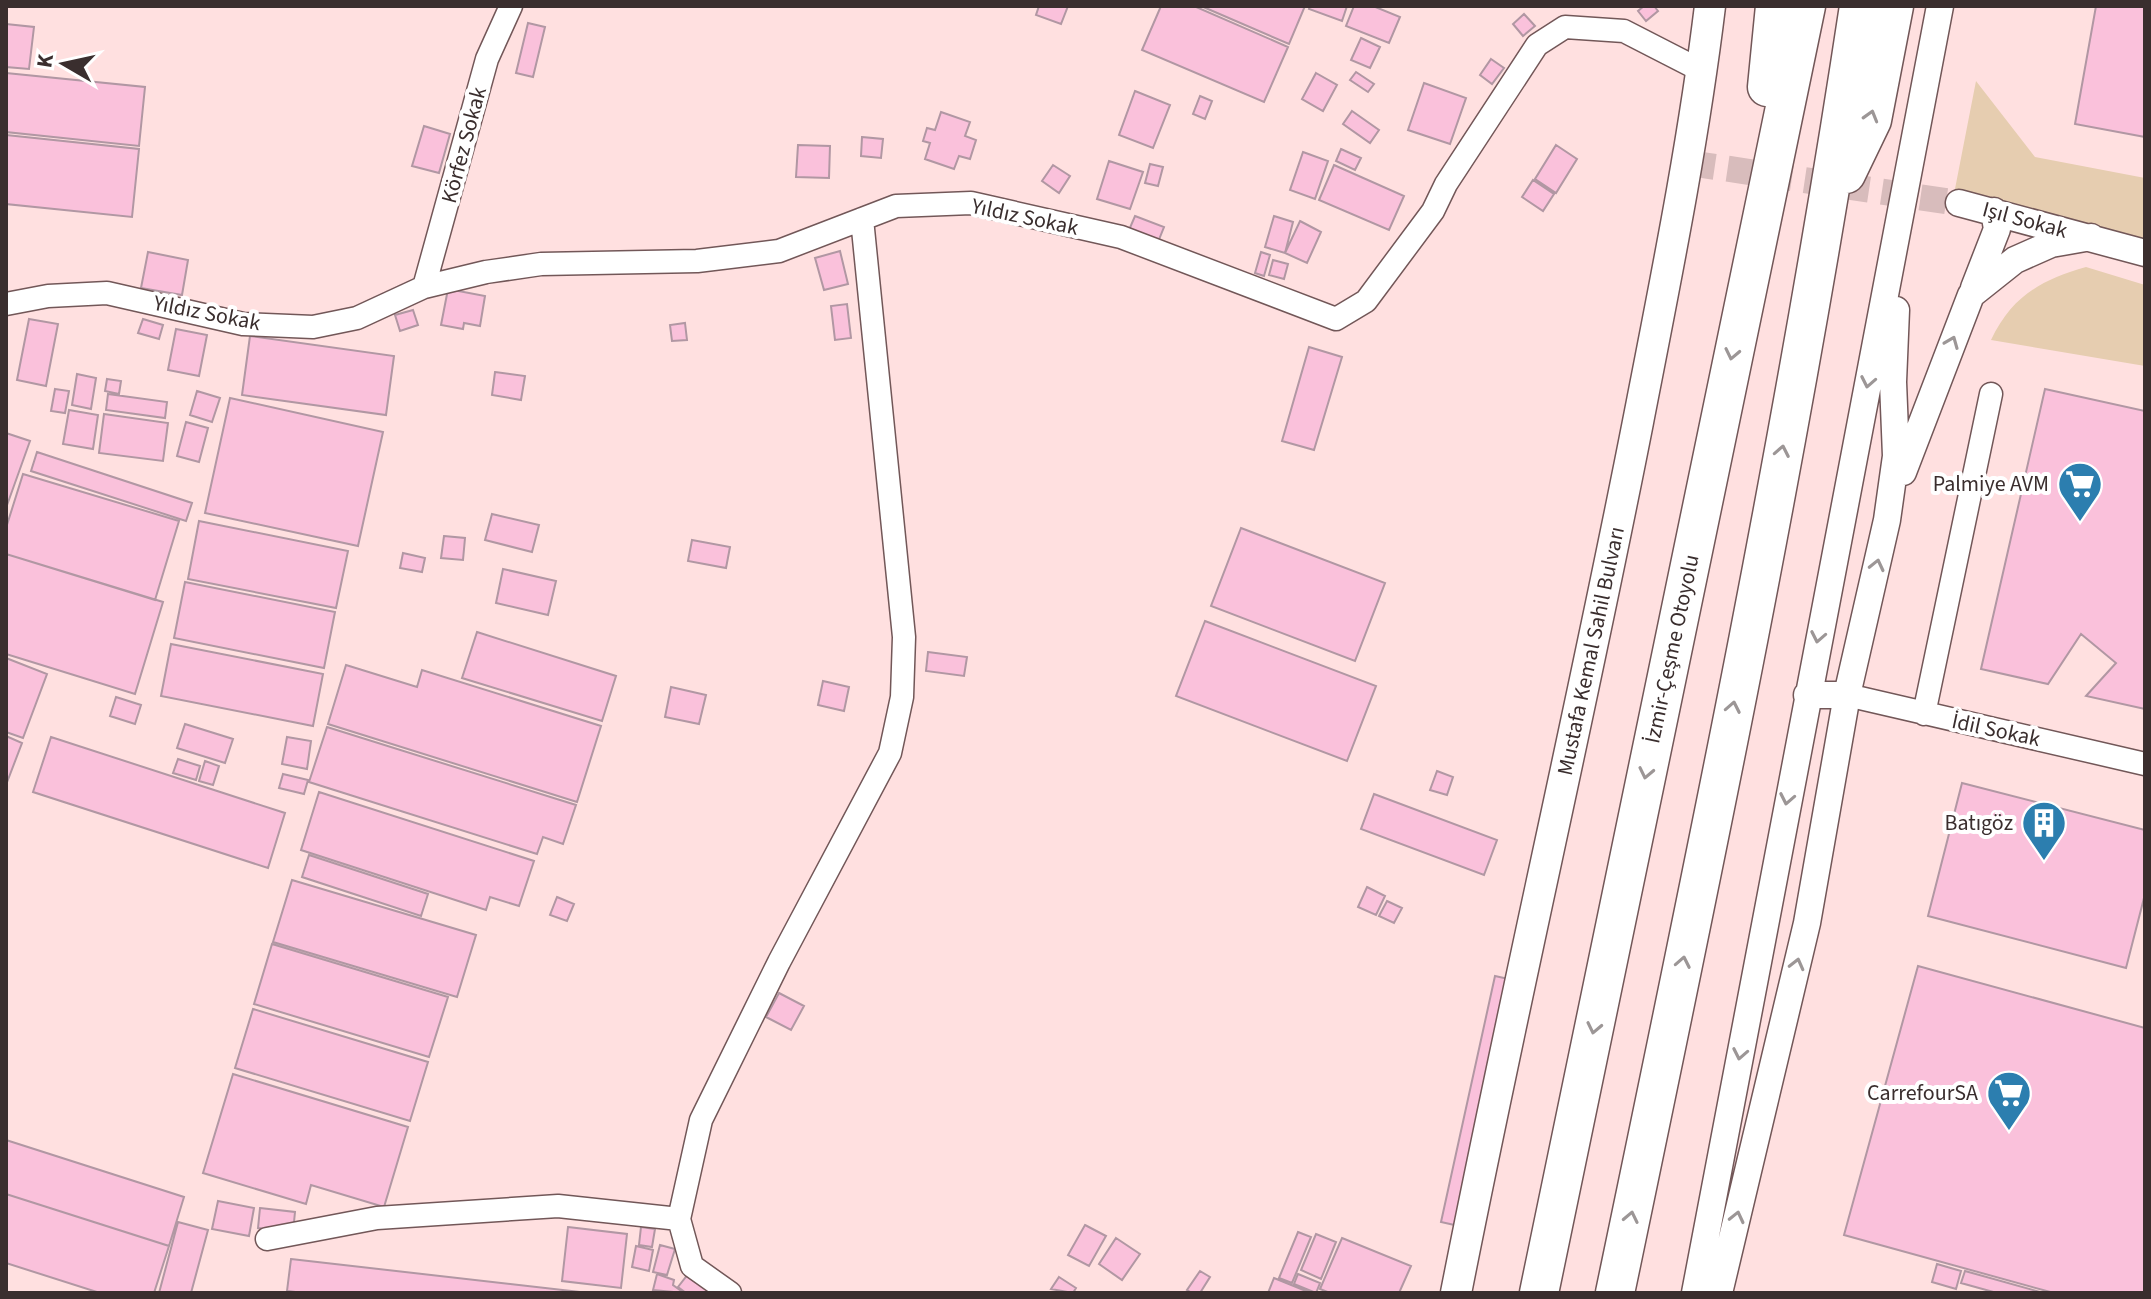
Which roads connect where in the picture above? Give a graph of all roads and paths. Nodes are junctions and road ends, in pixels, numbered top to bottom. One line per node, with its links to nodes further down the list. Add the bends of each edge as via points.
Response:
1 (511, 6): 17 (street, Körfez Sokak, via 487,59)
2 (1710, 6): 8 (main road, Mustafa Kemal Sahil Bulvarı)
3 (1775, 6): 16 (highway)
4 (1806, 6): 16 (highway, İzmir-Çeşme Otoyolu)
5 (1859, 6): 11 (highway)
6 (1894, 6): 11 (highway, one-way to 6, via 1872,120)
7 (1940, 6): 13 (street)
8 (1702, 71): 12 (street, Yıldız Sokak, via 1624,31 1565,27 1537,45 1433,211 1366,301 1336,319 1121,237 971,203 896,206); 29 (main road, Mustafa Kemal Sahil Bulvarı, via 1689,163 1601,609)
9 (1959, 203): 10 (street, Işıl Sokak)
10 (1994, 211): 14 (street, Işıl Sokak); 18 (street, via 1997,229)
11 (1828, 213): 31 (highway, one-way to 11)
12 (862, 219): 17 (street, Yıldız Sokak, via 779,251 697,261 541,264); 26 (street, via 904,637 902,697 890,753 701,1120)
13 (1900, 223): 21 (street, via 1893,382 1896,456); 22 (street, one-way to 22)
14 (2091, 237): 15 (street, Işıl Sokak); 18 (street, via 2051,244 2015,260)
15 (2145, 253)
16 (1748, 278): 30 (highway, İzmir-Çeşme Otoyolu, one-way to 30)
17 (424, 287): 19 (street, Yıldız Sokak, via 357,318 313,327 243,324 107,293)
18 (1971, 295): 21 (street, one-way to 18)
19 (6, 304)
20 (1991, 394): 24 (street)
21 (1887, 520): 23 (street, one-way to 21)
22 (1807, 695): 23 (street); 32 (street, one-way to 32)
23 (1847, 695): 24 (street, İdil Sokak); 33 (street, one-way to 23, via 1807,923)
24 (1924, 714): 25 (street, İdil Sokak)
25 (2145, 764)
26 (679, 1219): 27 (street, via 558,1206 377,1218); 28 (street, via 692,1266)
27 (267, 1239)
28 (730, 1293)
29 (1456, 1293)
30 (1539, 1293)
31 (1615, 1293)
32 (1695, 1293)
33 (1719, 1293)

